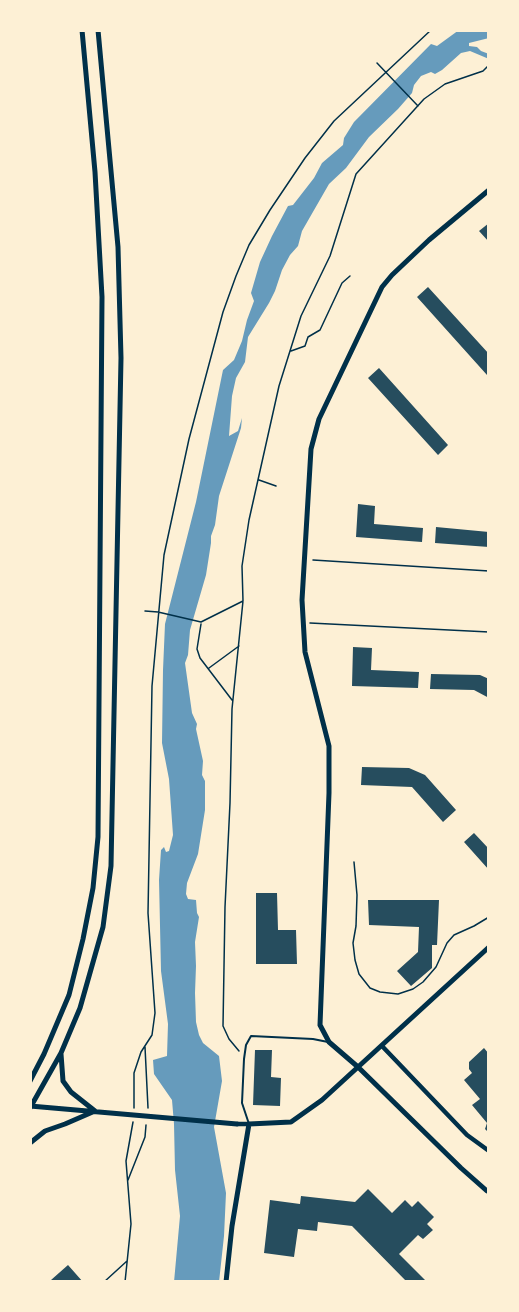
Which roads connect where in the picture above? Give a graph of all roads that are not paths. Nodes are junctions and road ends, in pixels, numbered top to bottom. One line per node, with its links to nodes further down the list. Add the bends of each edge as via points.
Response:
1 (82, 30): 9 (street, via 102,297 98,837 93,888 69,995)
2 (98, 30): 7 (street, via 118,247 121,358 111,866 103,927 80,1008)
3 (489, 190): 5 (street, via 429,240 382,287 319,419 311,449 302,600 305,651 328,746 320,1025)
4 (489, 947): 6 (street)
5 (329, 1042): 8 (street); 13 (lane, via 251,1036 244,1059 242,1103)
6 (382, 1046): 8 (street); 15 (street, via 467,1135)
7 (61, 1053): 10 (street); 11 (street, via 63,1081)
8 (358, 1067): 13 (street, via 291,1122); 16 (street, via 460,1168)
9 (30, 1081)
10 (30, 1107): 11 (street)
11 (95, 1111): 12 (street); 14 (street, via 45,1131)
12 (237, 1124): 13 (street)
13 (249, 1124): 17 (street)
14 (30, 1143)
15 (489, 1151)
16 (489, 1191)
17 (226, 1282)

